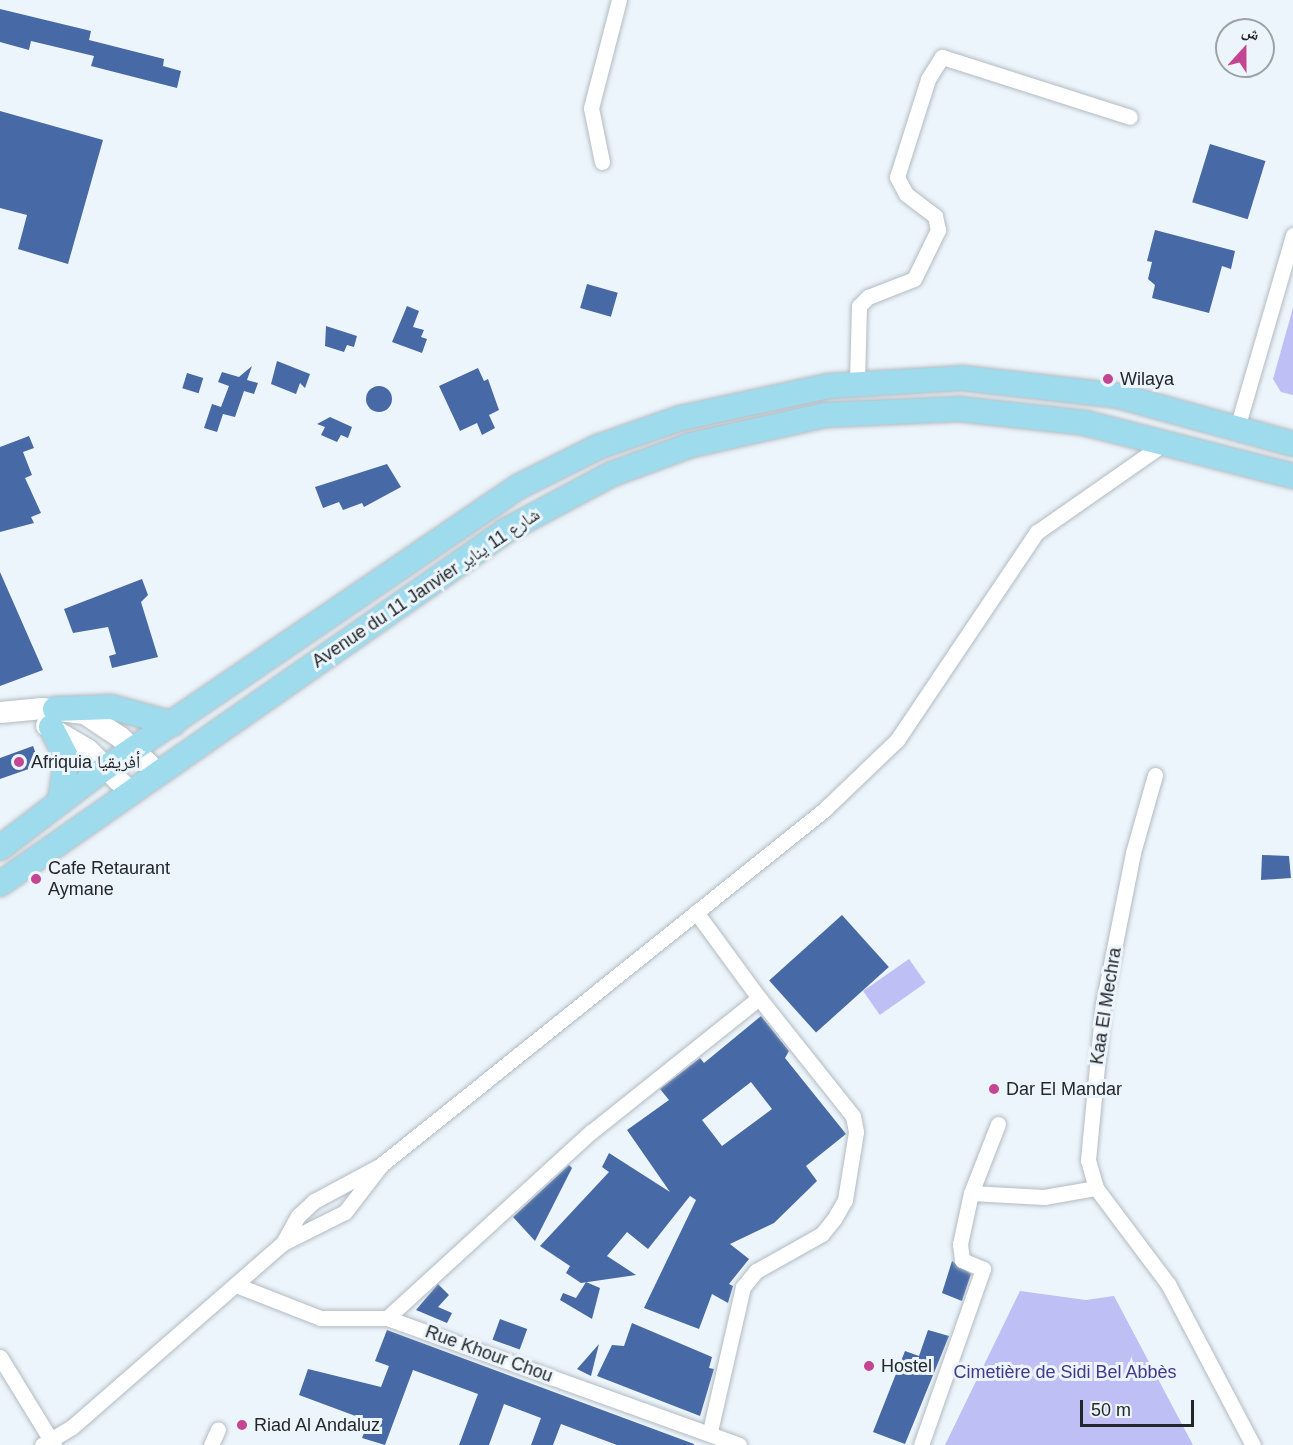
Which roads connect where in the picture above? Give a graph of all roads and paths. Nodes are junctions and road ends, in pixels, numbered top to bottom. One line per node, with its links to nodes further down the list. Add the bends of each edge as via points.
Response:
1 (619, 0): 3 (street, via 591,108)
2 (1130, 117): 5 (street, via 942,57 928,79 897,177 906,194 935,216 938,230 914,279 868,297 859,306)
3 (602, 162)
4 (1293, 235): 6 (street)
5 (857, 382): 6 (main road, Avenue du 11 Janvier شارع 11 يناير, via 962,378 1034,383 1119,396); 12 (main road, Avenue du 11 Janvier شارع 11 يناير, via 706,411 565,463 476,515)
6 (1237, 428): 8 (main road, Avenue du 11 Janvier شارع 11 يناير)
7 (1166, 442): 9 (main road, Avenue du 11 Janvier شارع 11 يناير); 15 (main road, Avenue du 11 Janvier شارع 11 يناير, via 1055,417 936,408 804,418 691,445 588,485 507,530); 21 (street, via 1037,532 897,740 825,809)
8 (1293, 444)
9 (1293, 476)
10 (2, 712): 11 (main road)
11 (53, 718): 12 (main road, via 111,707); 13 (main road, via 88,715); 14 (main road); 18 (main road, via 67,758)
12 (173, 724): 13 (main road, Avenue du 11 Janvier شارع 11 يناير)
13 (134, 749): 14 (main road, Avenue du 11 Janvier شارع 11 يناير); 15 (main road)
14 (107, 766): 17 (main road); 18 (main road, Avenue du 11 Janvier شارع 11 يناير)
15 (157, 772): 17 (main road, Avenue du 11 Janvier شارع 11 يناير)
16 (1155, 775): 25 (street, Kaa El Mechra, via 1133,853 1098,1039 1087,1151)
17 (129, 791): 20 (main road, Avenue du 11 Janvier شارع 11 يناير)
18 (60, 800): 19 (main road, Avenue du 11 Janvier شارع 11 يناير)
19 (0, 848)
20 (0, 884)
21 (696, 912): 22 (street); 24 (street)
22 (759, 998): 29 (street, via 591,1132); 32 (street, via 853,1116 856,1132 845,1200 834,1219 822,1234 756,1271 742,1287)
23 (998, 1124): 26 (street)
24 (381, 1165): 27 (street, via 345,1212); 27 (street, via 314,1201 298,1216)
25 (1096, 1188): 26 (street, via 1044,1197); 37 (street, Kaa El Mechra, via 1158,1267)
26 (971, 1193): 36 (street, via 960,1254 983,1269)
27 (283, 1243): 28 (street)
28 (236, 1285): 29 (street, Rue Khour Chou, via 320,1318); 33 (street)
29 (387, 1318): 32 (street, Rue Khour Chou)
30 (0, 1358): 33 (street)
31 (218, 1429): 34 (street)
32 (710, 1431): 35 (street, Rue Khour Chou)
33 (50, 1442)
34 (211, 1445)
35 (739, 1445)
36 (921, 1445)
37 (1253, 1445)

